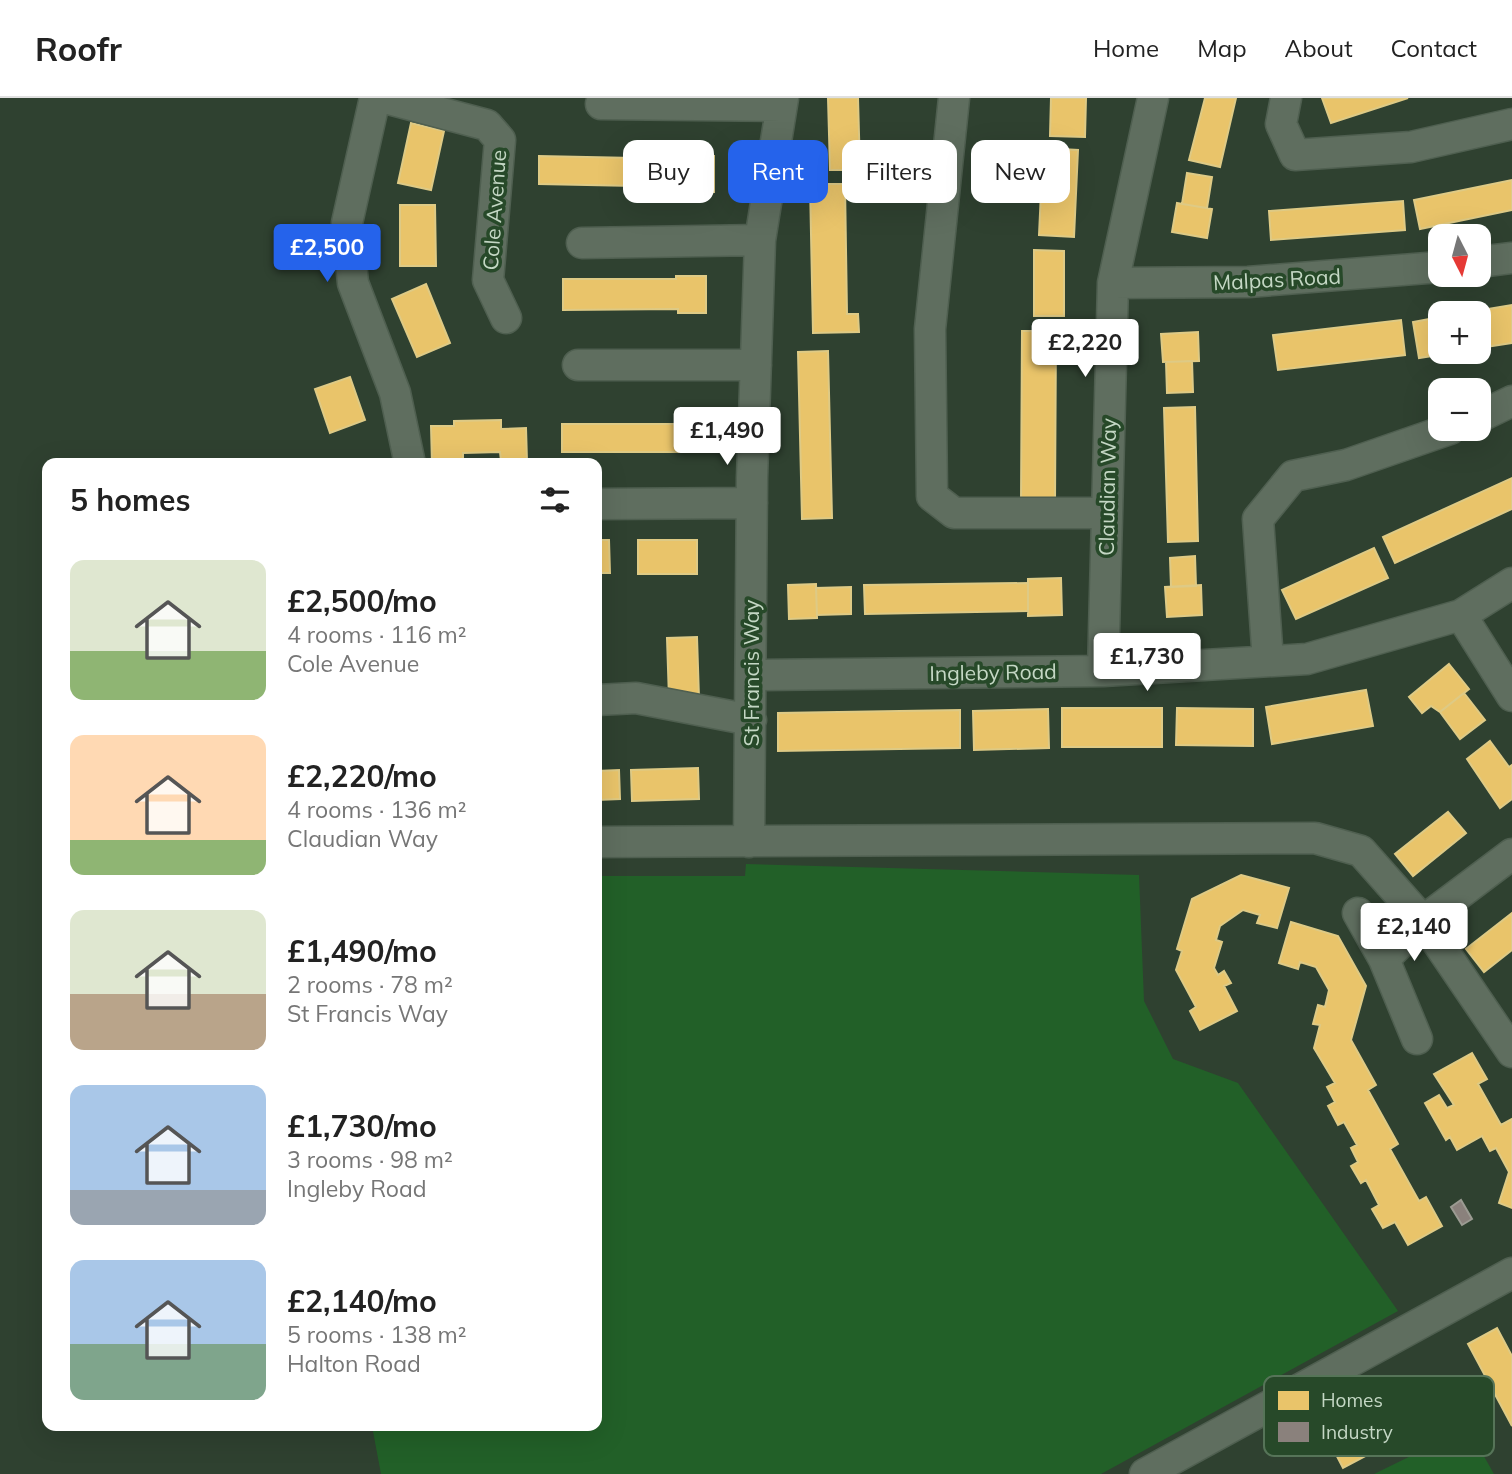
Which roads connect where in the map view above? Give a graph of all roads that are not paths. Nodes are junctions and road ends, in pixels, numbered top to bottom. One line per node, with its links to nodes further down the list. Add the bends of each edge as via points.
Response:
1 (375, 98): 21 (street, via 348,223 353,284 394,393)
2 (384, 98): 15 (street, Cole Avenue, via 487,124 500,140 488,280)
3 (954, 98): 24 (street, via 930,329 932,496 954,513)
4 (1153, 98): 14 (street, Claudian Way)
5 (1286, 98): 8 (street, via 1281,124 1296,155 1412,147)
6 (782, 102): 7 (street); 9 (street, St Francis Way)
7 (601, 104)
8 (1512, 124)
9 (760, 240): 10 (street); 17 (street, St Francis Way)
10 (582, 243)
11 (1512, 258): 12 (street)
12 (1491, 261)
13 (1428, 268): 14 (street, Malpas Road, via 1248,282)
14 (1113, 282): 24 (street, Claudian Way)
15 (506, 318)
16 (578, 365): 17 (street)
17 (756, 365): 22 (street, St Francis Way)
18 (1512, 401): 19 (street)
19 (1491, 411)
20 (1428, 437): 27 (street, via 1346,465 1293,476 1258,519)
21 (409, 458)
22 (752, 503): 23 (street); 29 (street, St Francis Way)
23 (602, 504)
24 (1106, 513): 28 (street, Claudian Way)
25 (1512, 583): 26 (street, Ingleby Road)
26 (1461, 615): 27 (street, Ingleby Road, via 1307,659); 30 (street)
27 (1268, 661): 28 (street, Ingleby Road)
28 (1103, 670): 29 (street, Ingleby Road)
29 (752, 675): 32 (street, St Francis Way)
30 (1512, 696)
31 (602, 700): 32 (street, via 636,698)
32 (751, 720): 34 (street, St Francis Way)
33 (602, 842): 34 (street)
34 (749, 842): 37 (street, via 1315,838 1361,851)
35 (1512, 854): 37 (street)
36 (1358, 913): 38 (street)
37 (1423, 921): 38 (street); 40 (street)
38 (1384, 958): 39 (street)
39 (1417, 1039)
40 (1512, 1052)
41 (1512, 1273): 42 (street)
42 (1323, 1376)
43 (1264, 1408): 44 (street)
44 (1144, 1474)

